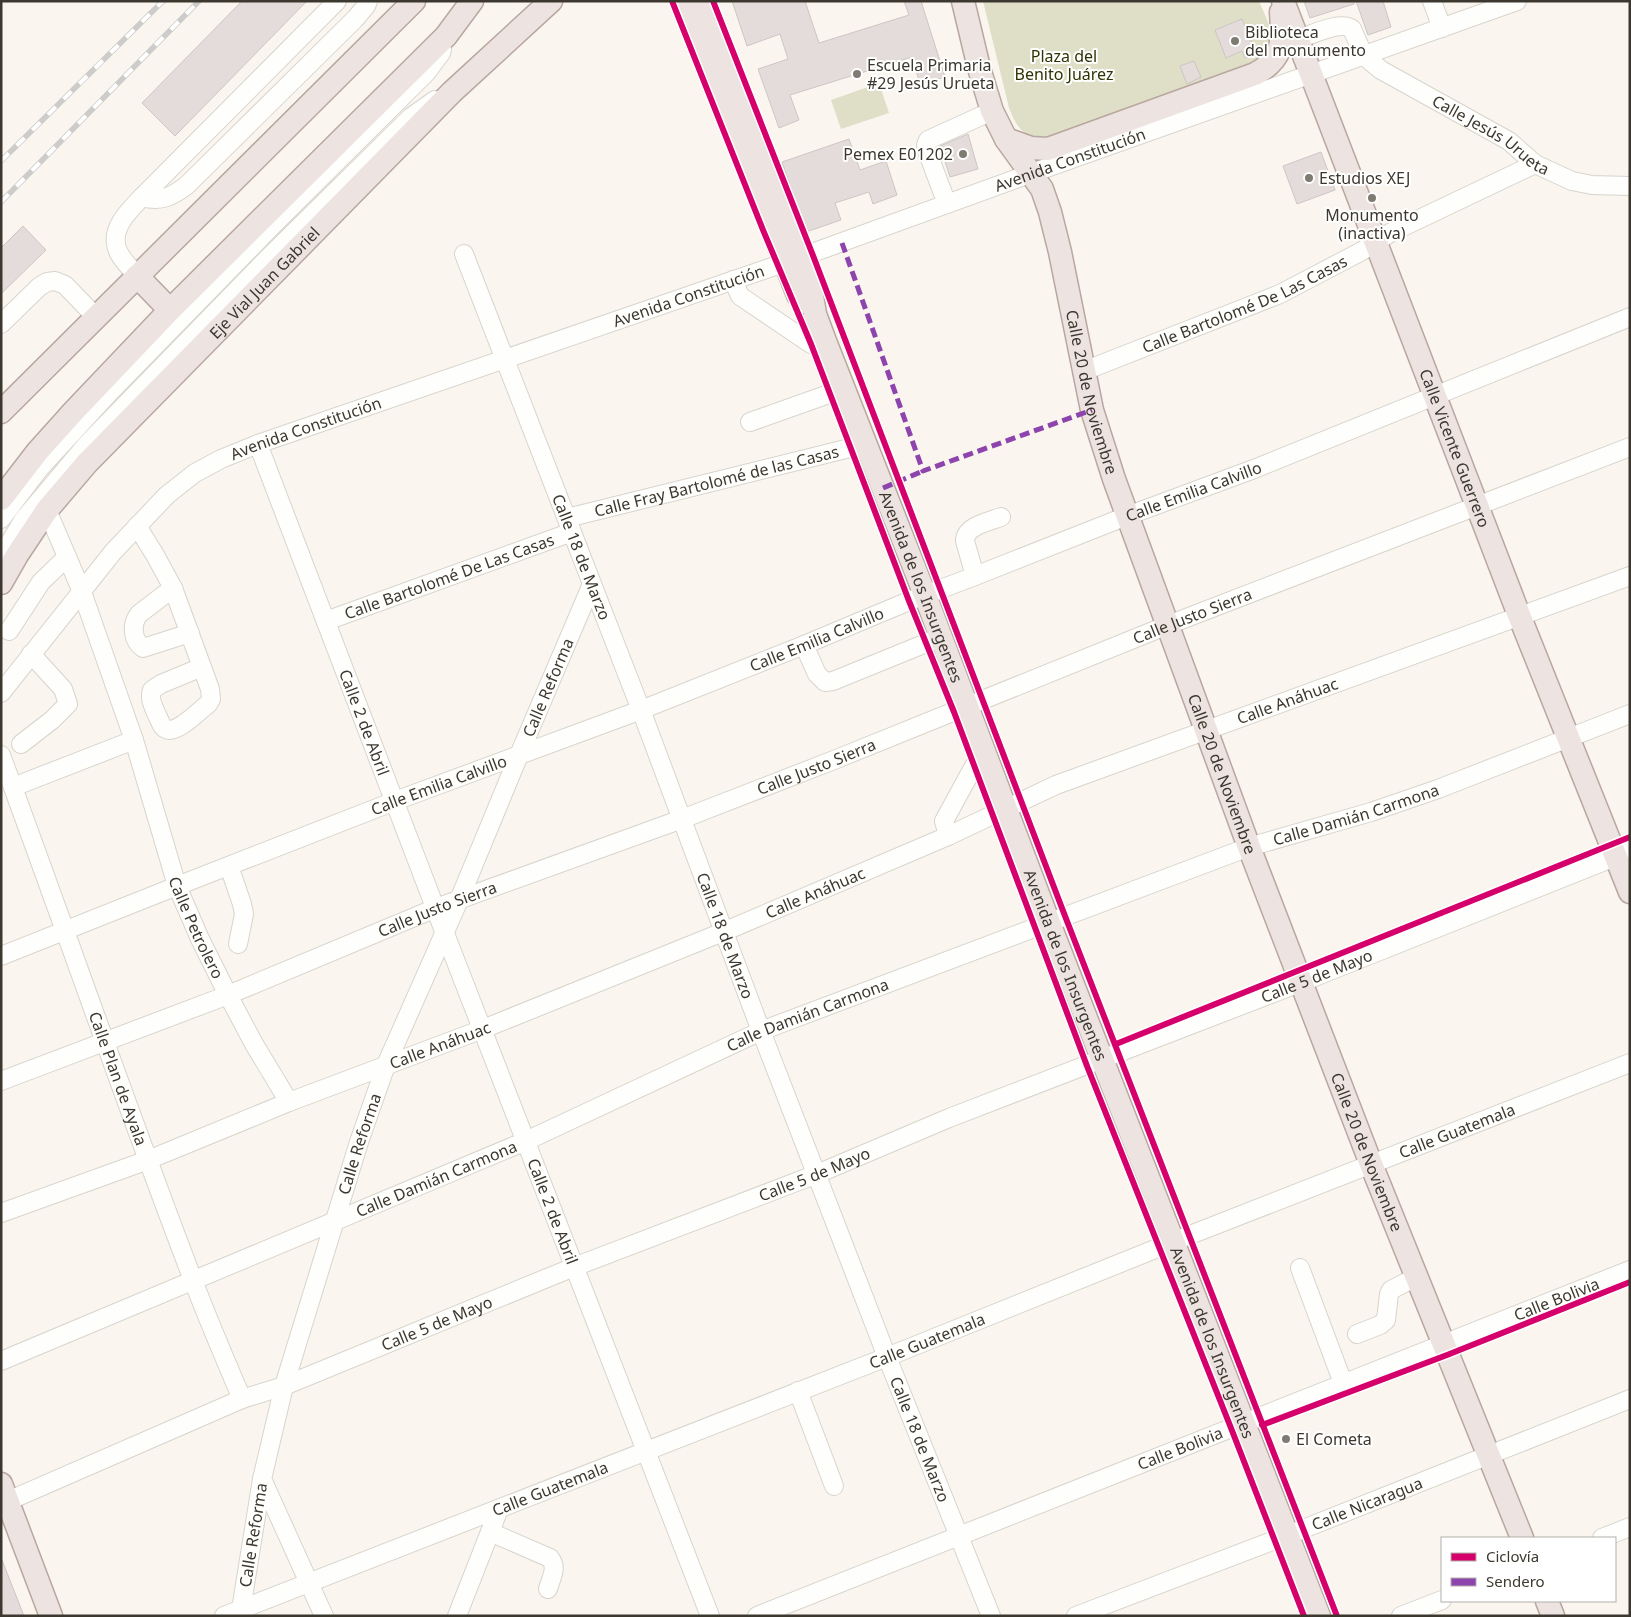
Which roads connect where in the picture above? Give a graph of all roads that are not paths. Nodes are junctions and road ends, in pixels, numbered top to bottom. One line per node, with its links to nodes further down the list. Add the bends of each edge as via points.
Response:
1 (337, 1): 23 (street)
2 (368, 1): 23 (street, via 355,19 186,186 167,198)
3 (414, 1): 28 (main road)
4 (472, 1): 13 (main road)
5 (551, 1): 17 (main road, Eje Vial Juan Gabriel)
6 (682, 1): 27 (main road, Avenida de los Insurgentes)
7 (702, 1): 27 (main road, Avenida de los Insurgentes)
8 (964, 1): 18 (main road, Calle 20 de Noviembre)
9 (1282, 1): 14 (main road, Calle Vicente Guerrero); 19 (main road, via 1283,40 1275,59 1255,74 1048,149 1031,148)
10 (1432, 1): 12 (street)
11 (1517, 1): 12 (street, Avenida Constitución)
12 (1442, 28): 15 (street, Avenida Constitución)
13 (446, 36): 30 (main road); 49 (street, via 441,54 426,73 109,393 39,469)
14 (1298, 39): 15 (street, via 1336,26 1348,26); 16 (main road, Calle Vicente Guerrero)
15 (1364, 56): 16 (street, Avenida Constitución); 20 (street, Calle Jesús Urueta, via 1381,70 1508,141)
16 (1312, 74): 21 (street, Avenida Constitución); 25 (main road, Calle Vicente Guerrero)
17 (452, 92): 46 (main road, Eje Vial Juan Gabriel, via 87,463); 52 (street, via 432,101 411,117 260,266 88,444 24,519)
18 (992, 111): 19 (main road, Calle 20 de Noviembre); 24 (street, via 928,140 927,151)
19 (1006, 140): 21 (main road, Calle 20 de Noviembre)
20 (1535, 164): 22 (street, Calle Jesús Urueta, via 1572,181); 25 (street, Calle Bartolomé De Las Casas)
21 (1032, 173): 24 (street, Avenida Constitución); 36 (main road, Calle 20 de Noviembre, via 1050,212)
22 (1630, 186)
23 (142, 198): 28 (street, via 122,219 116,244)
24 (947, 204): 27 (street, Avenida Constitución)
25 (1375, 243): 36 (street, Calle Bartolomé De Las Casas, via 1280,294); 38 (main road, Calle Vicente Guerrero)
26 (464, 254): 35 (street, Calle 18 de Marzo)
27 (793, 260): 29 (street, Avenida Constitución); 34 (main road, Avenida de los Insurgentes, via 811,290)
28 (137, 276): 30 (main road); 31 (main road)
29 (733, 280): 34 (street, via 740,296 811,344); 35 (street, Avenida Constitución)
30 (170, 310): 44 (main road, via 38,451)
31 (96, 317): 33 (street, via 65,285 55,281 39,287); 39 (main road)
32 (1630, 317): 38 (street, Calle Emilia Calvillo)
33 (1, 324)
34 (825, 342): 37 (main road, Avenida de los Insurgentes)
35 (505, 359): 41 (street, Avenida Constitución); 50 (street, Calle 18 de Marzo)
36 (1084, 371): 47 (main road, Calle 20 de Noviembre, via 1099,436)
37 (843, 389): 40 (street); 42 (main road, Avenida de los Insurgentes)
38 (1434, 396): 45 (main road, Calle Vicente Guerrero); 47 (street, Calle Emilia Calvillo, via 1254,470)
39 (1, 412)
40 (750, 422)
41 (258, 444): 51 (street, Avenida Constitución, via 221,458 195,473 167,495); 62 (street, Calle 2 de Abril)
42 (866, 444): 50 (street, Calle Fray Bartolomé de las Casas); 60 (main road, Avenida de los Insurgentes)
43 (1630, 447): 45 (street, Calle Justo Sierra)
44 (1, 499)
45 (1478, 507): 61 (main road, Calle Vicente Guerrero); 63 (street, Calle Justo Sierra)
46 (47, 510): 53 (street, Calle Petrolero); 56 (main road, Eje Vial Juan Gabriel)
47 (1128, 516): 54 (street, Calle Emilia Calvillo); 63 (main road, Calle 20 de Noviembre)
48 (1001, 517): 54 (street, via 971,529 965,536)
49 (1, 519)
50 (569, 525): 57 (street, Calle 18 de Marzo); 62 (street, Calle Bartolomé De Las Casas)
51 (137, 526): 58 (street); 59 (street, Avenida Constitución)
52 (1, 557)
53 (67, 557): 59 (street, Calle Petrolero); 64 (street, via 41,582)
54 (975, 576): 60 (street, Calle Emilia Calvillo)
55 (1630, 576): 61 (street, Calle Anáhuac)
56 (1, 584)
57 (592, 584): 72 (street, Calle 18 de Marzo); 79 (street, Calle Reforma)
58 (172, 588): 65 (street); 65 (street, via 135,618 133,627 137,640 144,648)
59 (82, 592): 68 (street, Avenida Constitución); 76 (street, Calle Petrolero)
60 (925, 595): 66 (main road, Avenida de los Insurgentes); 67 (street, Calle Emilia Calvillo)
61 (1519, 615): 74 (street, Calle Anáhuac); 75 (main road, Calle Vicente Guerrero)
62 (326, 621): 82 (street, Calle 2 de Abril)
63 (1168, 625): 71 (street, Calle Justo Sierra); 74 (main road, Calle 20 de Noviembre)
64 (9, 631)
65 (190, 633): 69 (street)
66 (941, 637): 67 (street, via 825,682 817,674); 71 (main road, Avenida de los Insurgentes)
67 (804, 645): 72 (street, Calle Emilia Calvillo)
68 (31, 654): 70 (street, Avenida Constitución); 77 (street, via 63,689 68,704)
69 (202, 667)
70 (1, 693)
71 (967, 706): 80 (main road, Avenida de los Insurgentes); 84 (street, Calle Justo Sierra)
72 (641, 710): 79 (street, Calle Emilia Calvillo); 84 (street, Calle 18 de Marzo)
73 (1630, 714): 75 (street, Calle Damián Carmona)
74 (1207, 731): 83 (street, Calle Anáhuac, via 1056,785); 86 (main road, Calle 20 de Noviembre)
75 (1568, 739): 86 (street, Calle Damián Carmona, via 1372,812); 87 (main road, Calle Vicente Guerrero)
76 (134, 740): 81 (street); 89 (street, Calle Petrolero)
77 (21, 744)
78 (1, 755): 81 (street, Calle Plan de Ayala)
79 (518, 755): 82 (street, Calle Emilia Calvillo); 91 (street, Calle Reforma)
80 (989, 761): 83 (main road, Avenida de los Insurgentes); 85 (street, via 974,766 944,821)
81 (13, 787): 94 (street, Calle Plan de Ayala)
82 (396, 801): 88 (street, Calle Emilia Calvillo); 92 (street, Calle 2 de Abril)
83 (1007, 808): 85 (street, Calle Anáhuac); 93 (main road, Avenida de los Insurgentes)
84 (682, 819): 91 (street, Calle Justo Sierra); 96 (street, Calle 18 de Marzo)
85 (948, 836): 96 (street, Calle Anáhuac)
86 (1249, 847): 93 (street, Calle Damián Carmona); 99 (main road, Calle 20 de Noviembre)
87 (1623, 854): 90 (main road, Calle Vicente Guerrero); 99 (street, Calle 5 de Mayo)
88 (229, 866): 89 (street, Calle Emilia Calvillo); 97 (street, via 244,914)
89 (177, 886): 94 (street, Calle Emilia Calvillo); 100 (street, Calle Petrolero)
90 (1630, 892)
91 (459, 900): 92 (street, Calle Justo Sierra); 95 (street, Calle Reforma)
92 (436, 908): 95 (street, Calle 2 de Abril); 100 (street, Calle Justo Sierra)
93 (1049, 923): 102 (street, Calle Damián Carmona); 104 (main road, Avenida de los Insurgentes)
94 (64, 931): 98 (street, Calle Emilia Calvillo); 103 (street, Calle Plan de Ayala)
95 (444, 931): 101 (street, Calle 2 de Abril); 106 (street, Calle Reforma)
96 (722, 932): 101 (street, Calle Anáhuac); 102 (street, Calle 18 de Marzo)
97 (238, 944)
98 (1, 956)
99 (1302, 982): 104 (street, Calle 5 de Mayo); 111 (main road, Calle 20 de Noviembre)
100 (228, 995): 103 (street, Calle Justo Sierra); 108 (street, Calle Petrolero)
101 (483, 1029): 106 (street, Calle Anáhuac); 109 (street, Calle 2 de Abril)
102 (761, 1031): 109 (street, Calle Damián Carmona); 112 (street, Calle 18 de Marzo)
103 (104, 1042): 107 (street, Calle Justo Sierra); 110 (street, Calle Plan de Ayala)
104 (1103, 1060): 112 (street, Calle 5 de Mayo, via 949,1118); 115 (main road, Avenida de los Insurgentes)
105 (1630, 1063): 111 (street, Calle Guatemala)
106 (386, 1065): 108 (street, Calle Anáhuac); 114 (street, Calle Reforma)
107 (1, 1081)
108 (289, 1102): 110 (street, Calle Anáhuac)
109 (526, 1141): 114 (street, Calle Damián Carmona); 116 (street, Calle 2 de Abril)
110 (148, 1160): 113 (street, Calle Anáhuac); 120 (street, Calle Plan de Ayala)
111 (1370, 1164): 115 (street, Calle Guatemala); 119 (main road, Calle 20 de Noviembre)
112 (817, 1174): 116 (street, Calle 5 de Mayo); 123 (street, Calle 18 de Marzo)
113 (1, 1213)
114 (333, 1223): 120 (street, Calle Damián Carmona); 126 (street, Calle Reforma)
115 (1174, 1241): 123 (street, Calle Guatemala); 130 (main road, Avenida de los Insurgentes)
116 (574, 1267): 126 (street, Calle 5 de Mayo); 131 (street, Calle 2 de Abril)
117 (1300, 1268): 125 (street)
118 (1630, 1270): 122 (street, Calle Bolivia)
119 (1416, 1277): 121 (street, via 1391,1290 1388,1316 1384,1322); 122 (main road, Calle 20 de Noviembre)
120 (193, 1281): 124 (street, Calle Damián Carmona); 128 (street, Calle Plan de Ayala)
121 (1357, 1334)
122 (1443, 1344): 125 (street, Calle Bolivia); 132 (main road, Calle 20 de Noviembre)
123 (887, 1357): 127 (street, Calle Guatemala); 140 (street, Calle 18 de Marzo)
124 (1, 1362)
125 (1342, 1383): 130 (street, Calle Bolivia)
126 (284, 1386): 128 (street, Calle 5 de Mayo); 133 (street, Calle Reforma)
127 (798, 1391): 131 (street, Calle Guatemala); 134 (street)
128 (242, 1399): 135 (street, Calle 5 de Mayo)
129 (1630, 1399): 132 (street, Calle Nicaragua)
130 (1245, 1422): 139 (main road, Avenida de los Insurgentes); 140 (street, Calle Bolivia)
131 (645, 1450): 136 (street, Calle Guatemala); 153 (street, Calle 2 de Abril)
132 (1488, 1455): 139 (street, Calle Nicaragua); 141 (main road, Calle 20 de Noviembre)
133 (262, 1479): 143 (street); 147 (street, Calle Reforma)
134 (834, 1486)
135 (3, 1501): 148 (main road); 149 (main road)
136 (499, 1508): 138 (street); 143 (street, Calle Guatemala)
137 (1630, 1527): 142 (street)
138 (490, 1532): 144 (street, via 550,1558 554,1569); 152 (street)
139 (1288, 1535): 156 (street, Calle Nicaragua); 157 (main road, Avenida de los Insurgentes)
140 (959, 1536): 154 (street, Calle Bolivia); 155 (street, Calle 18 de Marzo)
141 (1522, 1537)
142 (1605, 1537)
143 (310, 1581): 147 (street, Calle Guatemala); 151 (street)
144 (548, 1589)
145 (1441, 1600): 158 (street)
146 (1547, 1602): 159 (main road)
147 (241, 1612): 150 (street, Calle Guatemala)
148 (39, 1616)
149 (51, 1616)
150 (224, 1616)
151 (324, 1616)
152 (457, 1616)
153 (710, 1616)
154 (758, 1616)
155 (991, 1616)
156 (1076, 1616)
157 (1319, 1616)
158 (1401, 1616)
159 (1552, 1616)

